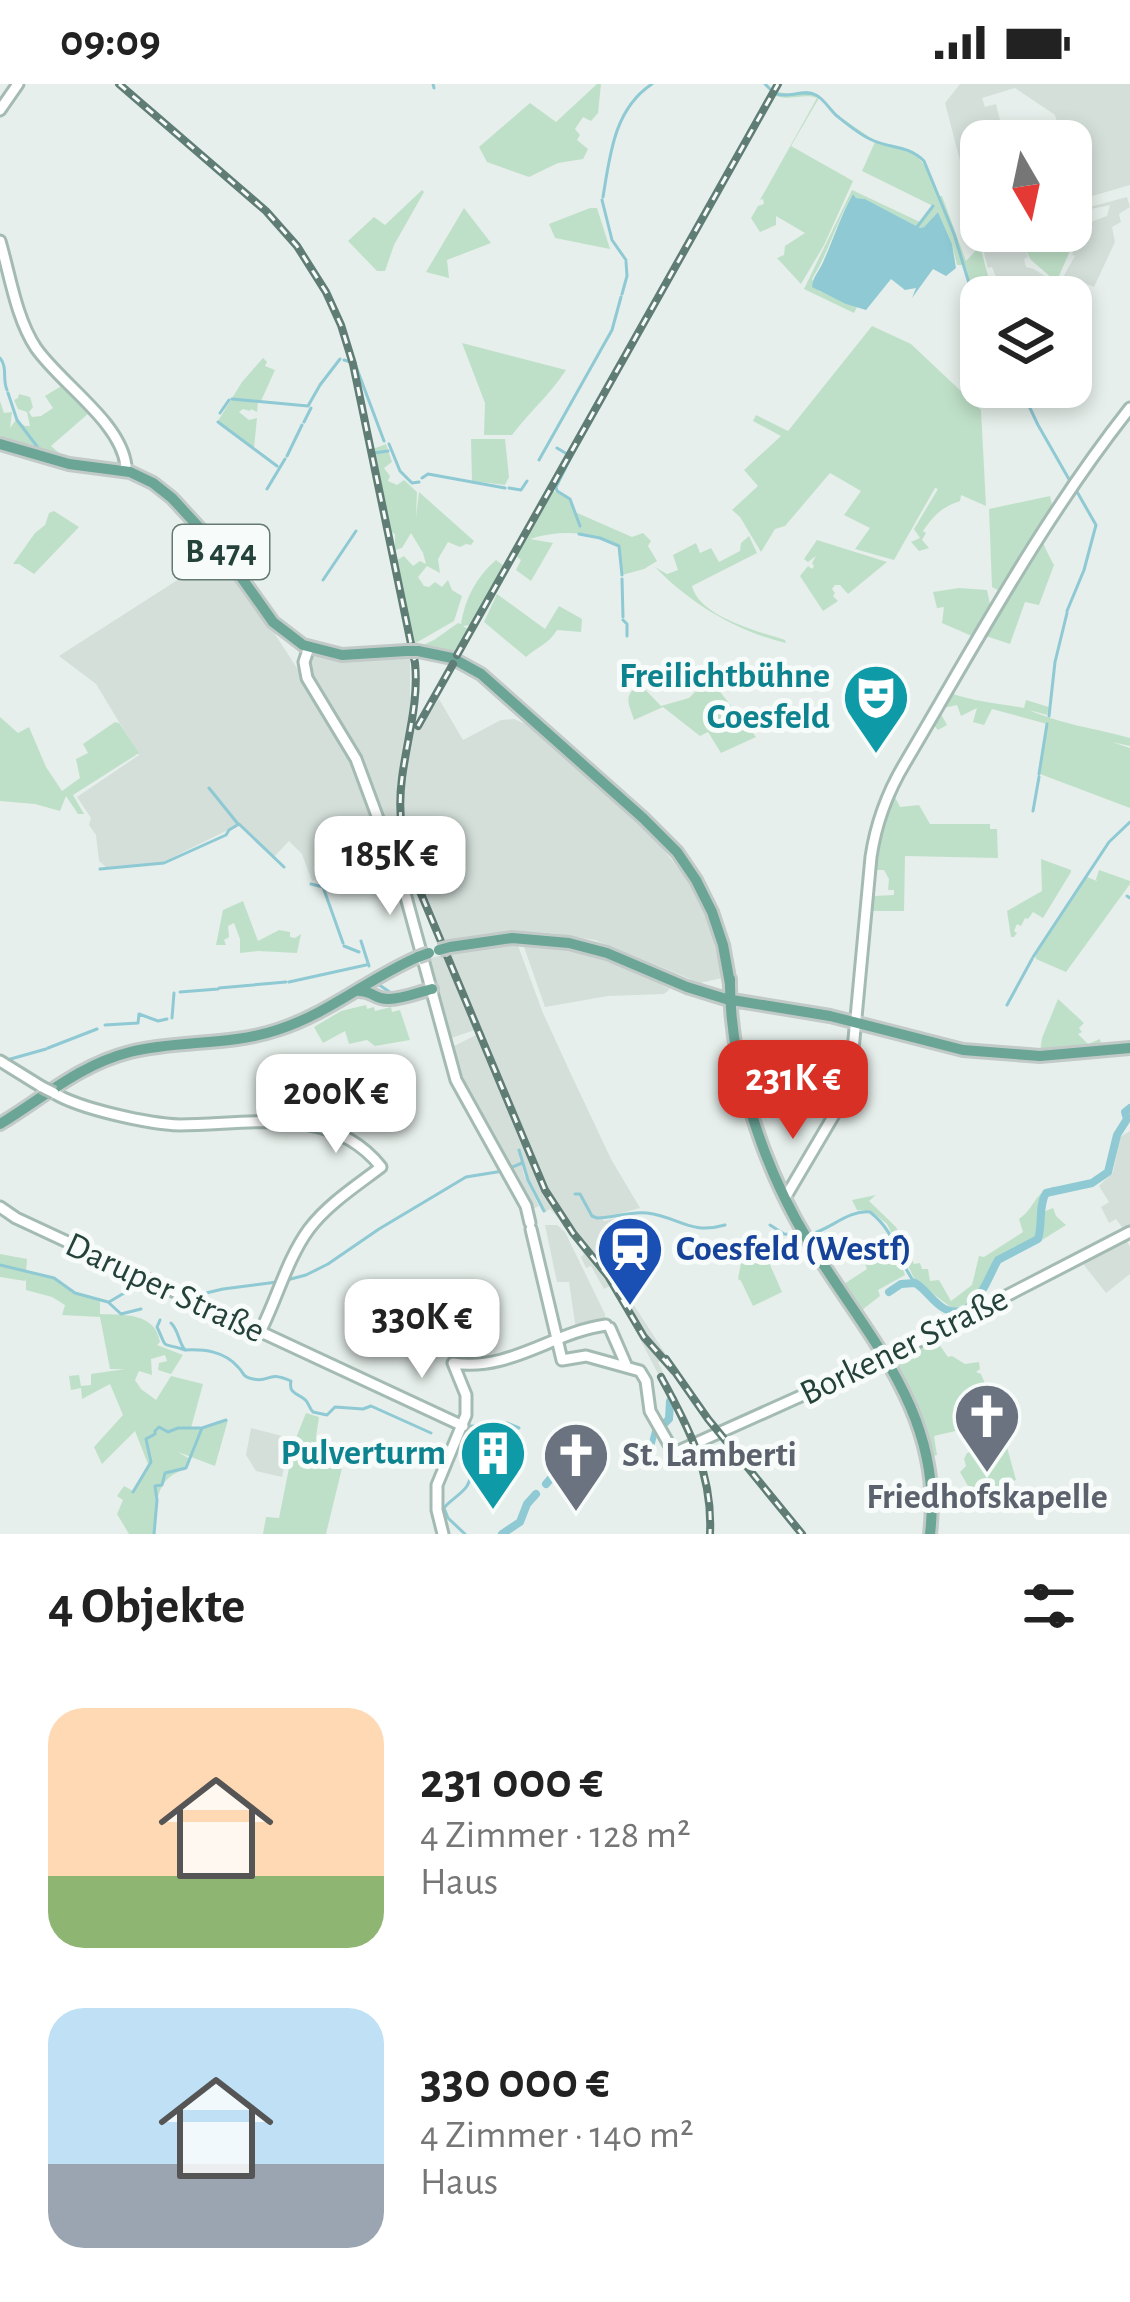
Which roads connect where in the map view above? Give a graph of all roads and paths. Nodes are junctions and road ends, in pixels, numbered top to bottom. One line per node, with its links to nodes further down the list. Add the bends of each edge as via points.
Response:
1 (19, 84): 2 (street)
2 (0, 110)
3 (0, 241): 6 (street, via 27,331 117,438)
4 (1130, 408): 9 (street, via 1060,503)
5 (0, 444): 6 (main road, B 474, via 61,462)
6 (124, 468): 7 (main road, B 474, via 169,495)
7 (303, 649): 10 (street, via 308,680 359,764); 12 (main road, via 445,656 506,696 677,852 715,920)
8 (926, 746): 9 (street)
9 (911, 752): 13 (street, via 877,826)
10 (428, 986): 11 (main road, via 387,1000); 21 (street, via 460,1091 528,1211)
11 (364, 989): 12 (main road, via 434,952 518,938 596,949); 16 (main road, via 270,1033 108,1058)
12 (731, 1000): 13 (main road); 17 (main road, via 750,1106)
13 (857, 1022): 14 (main road, via 985,1054); 17 (street, via 848,1091)
14 (1130, 1048)
15 (0, 1061): 20 (street, bridge, via 85,1107 173,1124 321,1127 354,1140 380,1167 317,1220)
16 (0, 1124)
17 (785, 1198): 22 (main road)
18 (0, 1208): 20 (street, Daruper Straße)
19 (1130, 1232): 22 (street, Borkener Straße)
20 (260, 1332): 24 (street, Daruper Straße)
21 (556, 1340): 23 (street, via 562,1360 586,1356); 23 (street, via 608,1327); 25 (street, via 506,1361 453,1363 466,1395)
22 (886, 1358): 23 (street, Borkener Straße, via 674,1453 650,1412 646,1381); 28 (main road, via 928,1460)
23 (631, 1366)
24 (452, 1420): 25 (street, Daruper Straße); 26 (street)
25 (463, 1426): 26 (street)
26 (457, 1438): 27 (street, via 437,1485)
27 (443, 1534)
28 (929, 1534)

